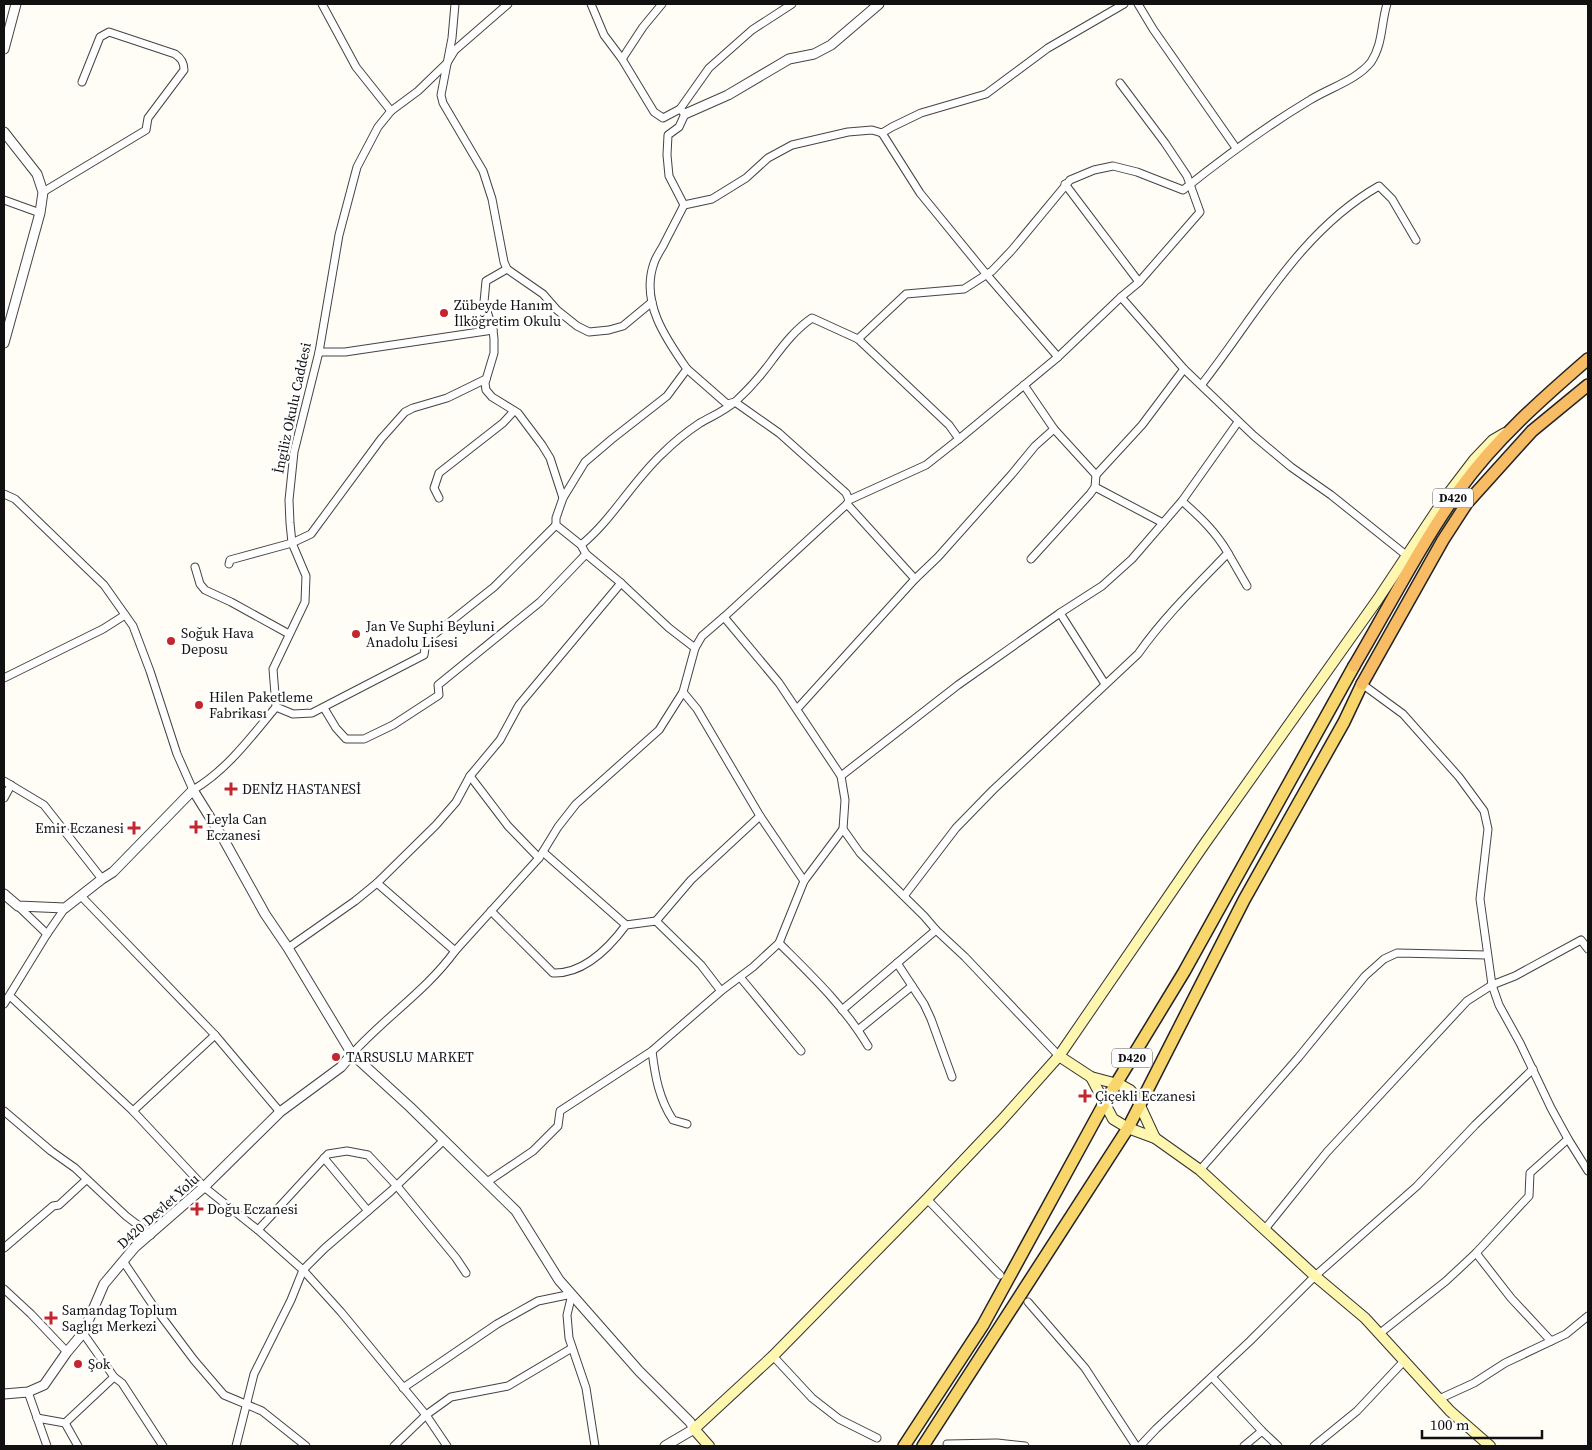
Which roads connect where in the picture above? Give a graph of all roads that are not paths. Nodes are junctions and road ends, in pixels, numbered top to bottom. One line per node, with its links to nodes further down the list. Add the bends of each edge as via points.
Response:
1 (16, 4): 12 (street)
2 (322, 4): 17 (street, via 356,67)
3 (455, 4): 14 (street)
4 (508, 4): 14 (street, İngiliz Okulu Caddesi, via 455,50)
5 (591, 4): 13 (street, via 604,35)
6 (662, 4): 13 (street)
7 (792, 4): 18 (street, via 752,30 709,68)
8 (879, 4): 18 (street, via 830,45 814,54 789,60 728,95)
9 (1124, 4): 20 (street, via 1048,48 986,94 921,114)
10 (1138, 4): 21 (street)
11 (1387, 4): 21 (street, via 1381,40 1367,67 1310,99)
12 (4, 49)
13 (622, 60): 18 (street, via 654,112 663,118)
14 (446, 63): 17 (street, İngiliz Okulu Caddesi, via 418,91); 29 (street, via 441,89 443,103 483,171)
15 (82, 82): 24 (street, via 100,37 109,32 175,54 184,66 148,118 146,130)
16 (1120, 83): 23 (street, via 1165,143)
17 (391, 111): 37 (street, İngiliz Okulu Caddesi, via 357,167 339,235)
18 (682, 112): 26 (street, via 680,128 668,135 667,155 669,176)
19 (4, 132): 24 (street, via 37,174)
20 (882, 133): 26 (street, via 872,130 848,132 792,145 768,158 746,178 712,199); 30 (street, via 920,192)
21 (1236, 148): 23 (street)
22 (1065, 184): 23 (street, via 1094,170 1113,166 1183,190); 30 (street, via 1012,250); 31 (street)
23 (1190, 184): 31 (street, via 1200,212)
24 (43, 192): 27 (street)
25 (4, 200): 27 (street)
26 (684, 205): 33 (street, via 653,263)
27 (40, 213): 36 (street)
28 (1416, 240): 43 (street, via 1392,200 1379,186 1348,205 1322,228 1286,270)
29 (507, 269): 33 (street, via 543,294 577,326 589,332 623,326); 34 (street, via 486,281 484,302)
30 (987, 275): 35 (street, via 964,289 906,294); 38 (street)
31 (1140, 282): 32 (street)
32 (1121, 297): 38 (street); 41 (street)
33 (652, 302): 40 (street, via 668,343)
34 (493, 330): 37 (street, via 345,352); 42 (street, via 494,353)
35 (858, 339): 46 (street, via 812,318 792,334); 51 (street)
36 (4, 343)
37 (319, 352): 61 (street, İngiliz Okulu Caddesi, via 291,472)
38 (1058, 357): 44 (street)
39 (1588, 358): 50 (highway, D420)
40 (687, 369): 46 (street, via 727,404); 56 (street, via 667,396 585,462)
41 (1184, 369): 43 (street); 52 (street, via 1142,425)
42 (486, 379): 47 (street, via 486,390 492,397); 61 (street, via 448,398 405,412 310,534)
43 (1202, 384): 48 (street)
44 (1024, 385): 49 (street); 51 (street)
45 (1588, 386): 80 (highway, D420, via 1532,431 1467,503)
46 (735, 402): 58 (street, via 779,433 846,493); 62 (street, via 668,448)
47 (514, 411): 55 (street, via 439,472 434,488); 56 (street, via 550,458)
48 (1238, 422): 57 (street); 65 (street)
49 (1054, 429): 52 (street); 69 (street)
50 (1511, 430): 65 (main road, via 1493,440 1474,460); 77 (highway, D420, via 1481,462 1439,519)
51 (959, 439): 58 (street, via 926,465)
52 (1096, 475): 53 (street)
53 (1095, 487): 59 (street); 66 (street)
54 (4, 494): 73 (street, via 15,499 104,585)
55 (439, 498)
56 (563, 498): 60 (street)
57 (1182, 501): 59 (street); 63 (street, via 1213,531)
58 (848, 502): 69 (street); 74 (street)
59 (1163, 523): 72 (street, via 1132,559 1102,586)
60 (556, 525): 62 (street); 83 (street, via 494,588 426,641 424,655)
61 (292, 543): 67 (street, via 230,560); 75 (street, İngiliz Okulu Caddesi, via 306,576 305,602)
62 (581, 545): 64 (street)
63 (1228, 553): 71 (street); 79 (street, via 1163,621 1138,654)
64 (586, 554): 70 (street); 83 (street, via 540,602 438,685 439,695 393,725 364,739 346,739)
65 (1406, 555): 126 (main road)
66 (1031, 559)
67 (229, 564)
68 (195, 566): 75 (street, via 205,590)
69 (915, 579): 84 (street)
70 (621, 583): 76 (street); 85 (street, via 519,706 500,740)
71 (1247, 586)
72 (1060, 613): 79 (street); 86 (street, via 958,685)
73 (126, 615): 78 (street); 89 (street, via 133,626 177,754)
74 (724, 618): 76 (street, via 702,636); 84 (street)
75 (289, 634): 82 (street, İngiliz Okulu Caddesi, via 273,669)
76 (694, 648): 81 (street)
77 (1354, 666): 130 (main road, D420, via 1184,972)
78 (4, 678)
79 (1105, 684): 99 (street, via 956,828)
80 (1362, 684): 111 (street, via 1403,714 1459,777 1484,811 1488,829 1480,899); 132 (main road, via 1244,900)
81 (683, 692): 91 (street, via 697,709); 93 (street, via 659,730 576,804)
82 (276, 707): 83 (street, via 293,714 312,713); 89 (street, via 224,767)
83 (324, 708)
84 (797, 709): 86 (street)
85 (470, 776): 93 (street, via 508,826); 96 (street, via 456,802)
86 (841, 776): 92 (street, via 845,800)
87 (4, 781): 88 (street)
88 (11, 785): 90 (street); 94 (street, via 44,805)
89 (193, 790): 94 (street, via 113,872); 108 (street)
90 (4, 798)
91 (760, 816): 95 (street); 103 (street, via 692,880)
92 (843, 828): 95 (street); 99 (street, via 860,853)
93 (541, 855): 102 (street); 104 (street)
94 (102, 879): 98 (street)
95 (804, 881): 107 (street)
96 (377, 883): 108 (street); 110 (street)
97 (4, 894): 100 (street)
98 (81, 896): 101 (street); 121 (street)
99 (904, 896): 105 (street)
100 (18, 906): 101 (street); 106 (street)
101 (65, 908): 106 (street)
102 (491, 910): 104 (street, via 553,973 577,969 612,944); 110 (street)
103 (656, 921): 104 (street); 116 (street, via 701,965)
104 (626, 925)
105 (936, 930): 112 (street); 126 (street)
106 (47, 934): 117 (street)
107 (779, 943): 113 (street); 119 (street)
108 (288, 948): 125 (street)
109 (1588, 949): 114 (street, via 1581,940)
110 (454, 951): 125 (street, via 430,981)
111 (1487, 956): 114 (street); 142 (street, via 1397,952 1384,959 1365,976)
112 (897, 963): 115 (street); 119 (street)
113 (740, 977): 116 (street); 124 (street)
114 (1492, 985): 127 (street); 150 (street, via 1467,1001 1327,1152)
115 (912, 986): 120 (street); 128 (street, via 931,1019)
116 (721, 991): 123 (street)
117 (10, 996): 118 (street); 134 (street)
118 (4, 1004)
119 (842, 1010): 120 (street)
120 (858, 1030): 122 (street)
121 (215, 1036): 134 (street); 135 (street)
122 (868, 1046)
123 (652, 1051): 136 (street, via 661,1099 673,1120); 145 (street, via 560,1111 558,1126 533,1151)
124 (801, 1051)
125 (352, 1054): 135 (street, D420 Devlet Yolu, via 341,1067); 140 (street)
126 (1059, 1056): 129 (main road); 148 (main road)
127 (1533, 1069): 139 (street); 159 (street, via 1417,1186)
128 (952, 1077)
129 (1090, 1077): 130 (main road); 131 (main road)
130 (1116, 1084): 131 (main road, D420); 132 (main road, via 1130,1090)
131 (1105, 1102): 137 (main road, via 1113,1119); 195 (main road, D420, via 983,1325)
132 (1140, 1106): 137 (main road); 138 (main road)
133 (4, 1111): 144 (street)
134 (133, 1112): 147 (street)
135 (280, 1112): 147 (street, D420 Devlet Yolu)
136 (688, 1124)
137 (1128, 1128): 138 (main road); 196 (main road)
138 (1155, 1138): 142 (main road)
139 (1568, 1139): 143 (street); 154 (street, via 1530,1173 1529,1196)
140 (443, 1141): 145 (street); 146 (street)
141 (324, 1158): 146 (street, via 328,1154 346,1151 368,1155); 149 (street); 151 (street)
142 (1200, 1170): 150 (main road)
143 (1588, 1171)
144 (86, 1180): 152 (street); 153 (street)
145 (488, 1182): 161 (street, via 516,1210 559,1280)
146 (396, 1186): 149 (street); 157 (street)
147 (204, 1187): 151 (street); 152 (street, D420 Devlet Yolu)
148 (927, 1199): 158 (street); 169 (main road)
149 (368, 1212): 156 (street)
150 (1265, 1229): 159 (main road)
151 (258, 1230): 156 (street)
152 (151, 1235): 155 (street, D420 Devlet Yolu)
153 (4, 1248)
154 (1476, 1253): 165 (street); 166 (street, via 1511,1298)
155 (123, 1261): 164 (street, D420 Devlet Yolu, via 104,1284); 177 (street, via 188,1352 224,1395)
156 (303, 1270): 173 (street); 177 (street, via 254,1374)
157 (466, 1273)
158 (1000, 1275)
159 (1315, 1276): 165 (main road); 171 (street)
160 (4, 1289): 168 (street)
161 (572, 1294): 167 (street, via 567,1315); 173 (street, via 538,1301 497,1324); 181 (street)
162 (1028, 1302): 198 (street, via 1085,1368)
163 (1588, 1316): 166 (street, via 1566,1334)
164 (83, 1332): 168 (street, D420 Devlet Yolu); 172 (street)
165 (1379, 1334): 170 (main road)
166 (1551, 1341): 176 (street)
167 (572, 1348): 178 (street, via 508,1386 450,1397); 192 (street, via 586,1388)
168 (67, 1352): 174 (street, D420 Devlet Yolu, via 44,1385)
169 (772, 1356): 181 (main road); 183 (street, via 812,1398 838,1419)
170 (1404, 1361): 176 (main road); 202 (street, via 1357,1411)
171 (1212, 1377): 182 (street); 199 (street)
172 (114, 1378): 180 (street); 187 (street, via 122,1383)
173 (403, 1388): 178 (street)
174 (28, 1392): 175 (street, D420 Devlet Yolu); 179 (street)
175 (4, 1394)
176 (1439, 1399): 203 (main road)
177 (247, 1404): 188 (street); 189 (street, via 262,1411)
178 (426, 1415): 190 (street); 191 (street)
179 (37, 1418): 180 (street); 185 (street)
180 (65, 1423): 186 (street)
181 (694, 1429): 193 (street); 194 (main road)
182 (1262, 1431): 200 (street); 201 (street)
183 (877, 1438)
184 (947, 1444): 197 (street)
185 (47, 1446)
186 (78, 1446)
187 (163, 1446)
188 (236, 1446)
189 (306, 1446)
190 (394, 1446)
191 (447, 1446)
192 (595, 1446)
193 (665, 1446)
194 (709, 1446)
195 (904, 1446)
196 (923, 1446)
197 (1025, 1446)
198 (1136, 1446)
199 (1140, 1446)
200 (1244, 1446)
201 (1278, 1446)
202 (1314, 1446)
203 (1490, 1446)

